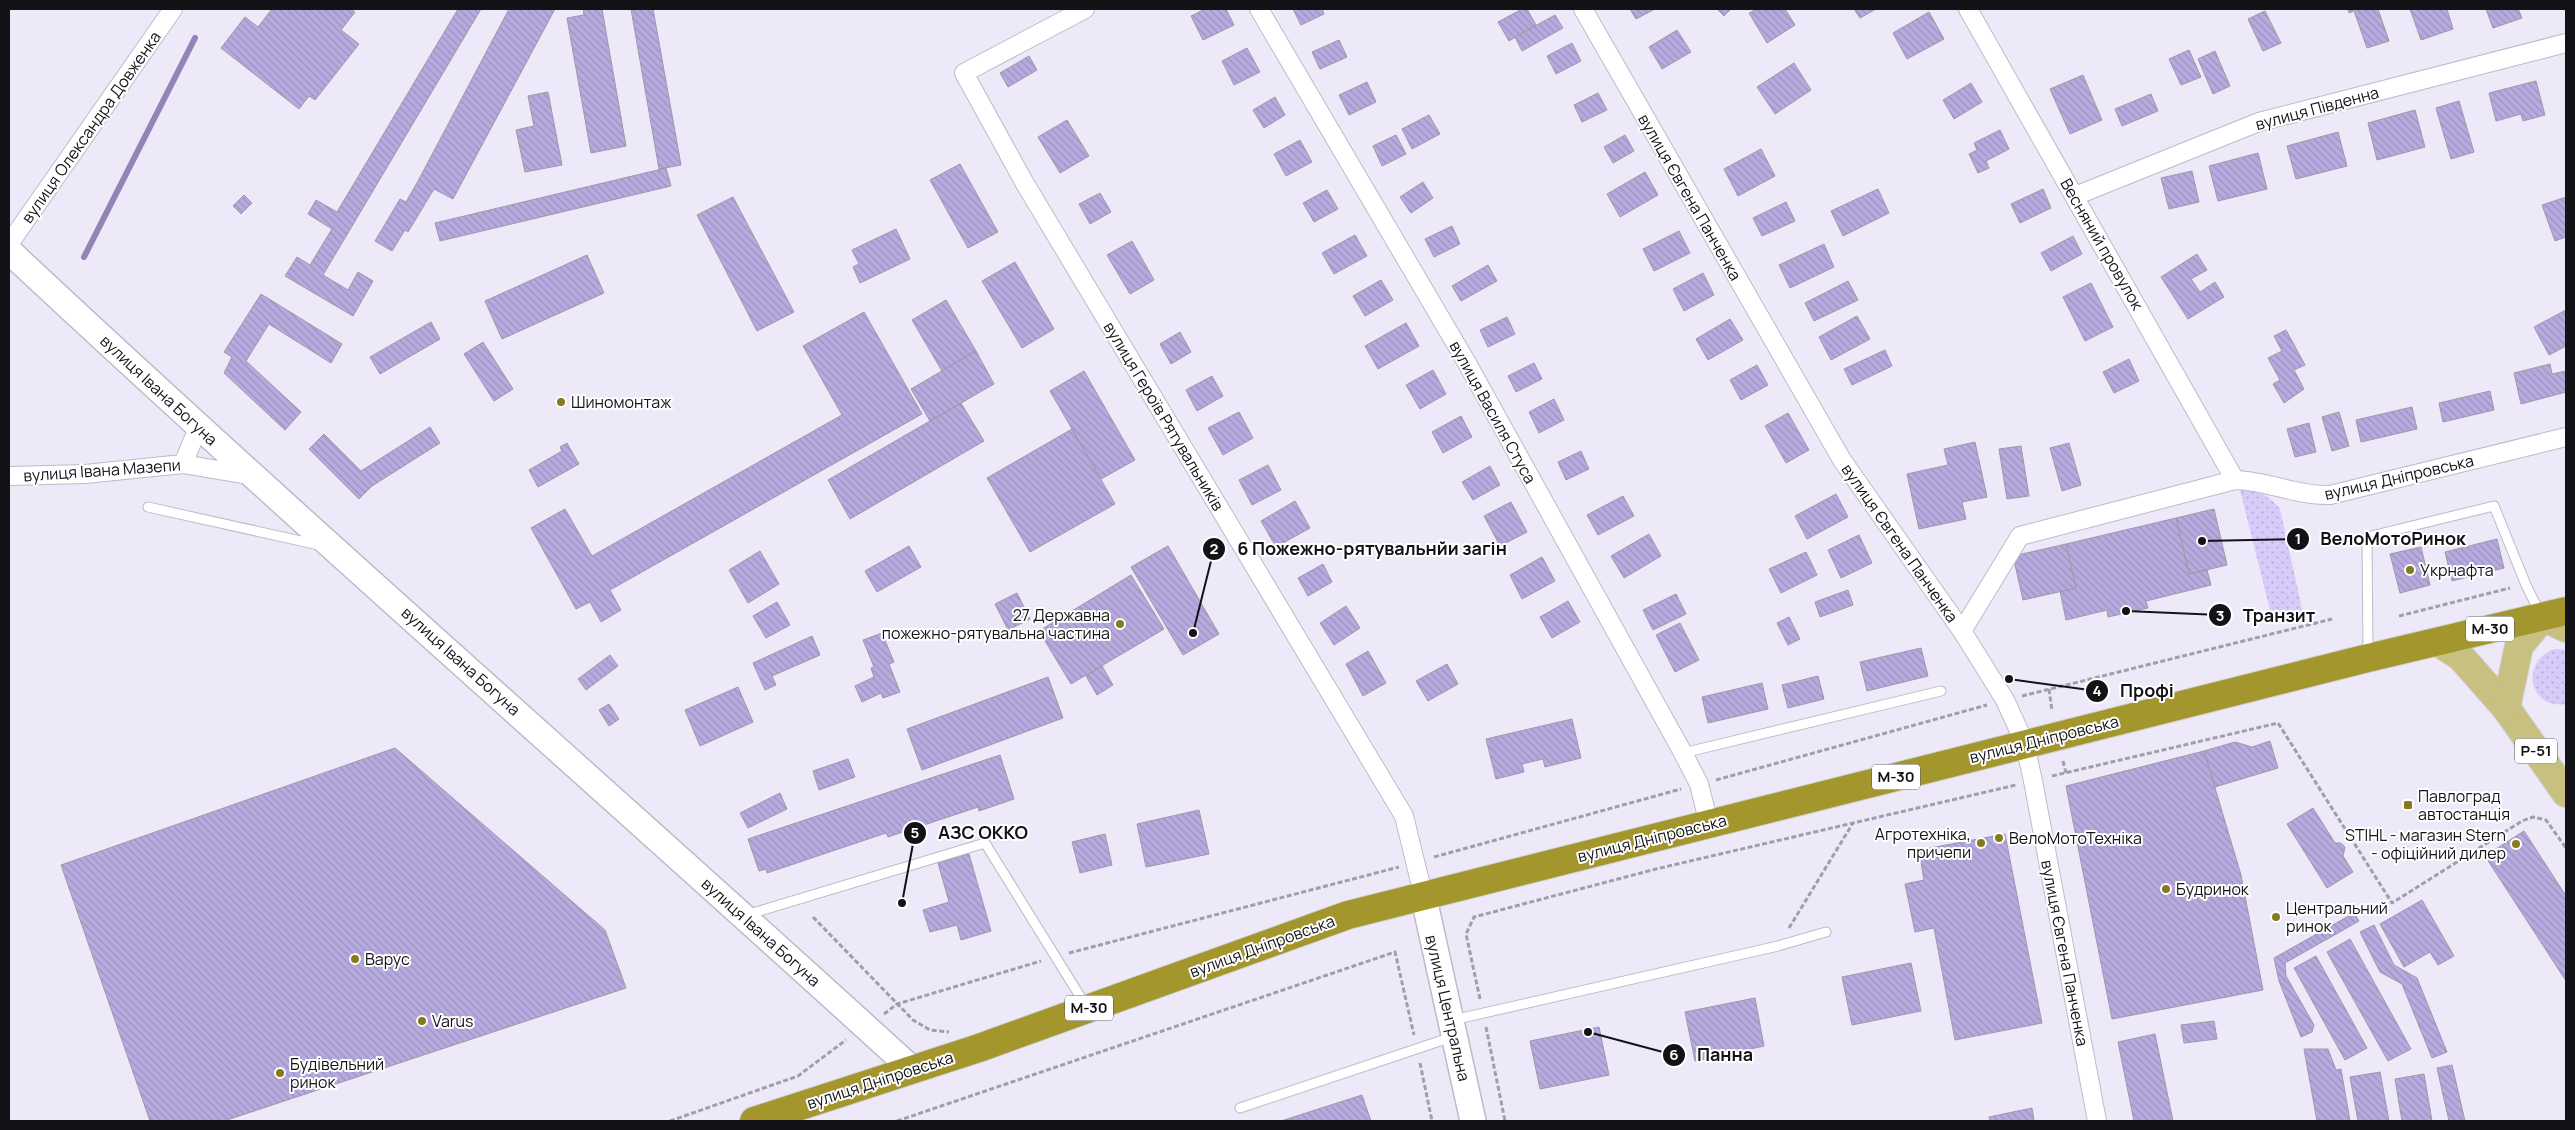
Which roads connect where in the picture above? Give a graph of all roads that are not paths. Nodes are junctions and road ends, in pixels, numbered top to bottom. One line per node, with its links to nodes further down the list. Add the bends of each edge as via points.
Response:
1 (173, 9): 8 (street, вулиця Олександра Довженка)
2 (1085, 9): 28 (street, вулиця Героїв Рятувальників, via 964,73 1039,207 1404,816)
3 (1259, 9): 25 (street, вулиця Василя Стуса, via 1466,362)
4 (1582, 9): 19 (street, вулиця Євгена Панченка, via 1842,460)
5 (1968, 9): 7 (street, Весняний провулок)
6 (2566, 43): 7 (street, вулиця Південна, via 2259,122)
7 (2074, 196): 15 (street, Весняний провулок)
8 (9, 244)
9 (9, 251): 10 (street, вулиця Івана Богуна)
10 (198, 428): 12 (street); 14 (street, вулиця Івана Богуна)
11 (2566, 438): 15 (street, вулиця Дніпровська, via 2330,495 2308,496 2254,481)
12 (183, 464): 13 (street, вулиця Івана Мазепи, via 85,474); 14 (street, вулиця Івана Мазепи)
13 (9, 476)
14 (255, 476): 17 (street, вулиця Івана Богуна)
15 (2235, 480): 19 (street, вулиця Дніпровська, via 2020,536)
16 (148, 507): 17 (lane)
17 (337, 549): 29 (street, вулиця Івана Богуна)
18 (2558, 619): 20 (highway, вулиця Дніпровська / М-30); 21 (lane, via 2526,585 2494,506 2366,537); 23 (main road, via 2519,646)
19 (1962, 631): 24 (street, вулиця Євгена Панченка, via 2005,700)
20 (2438, 642): 21 (highway, вулиця Дніпровська / М-30); 23 (main road, Р-51, via 2461,657)
21 (2368, 658): 24 (highway, вулиця Дніпровська / М-30)
22 (1941, 691): 25 (lane)
23 (2506, 708): 26 (main road, Р-51)
24 (2025, 744): 27 (highway, вулиця Дніпровська / М-30); 37 (street, вулиця Євгена Панченка)
25 (1683, 753): 27 (street, вулиця Василя Стуса, via 1698,784)
26 (2566, 793)
27 (1709, 824): 28 (highway, вулиця Дніпровська / М-30)
28 (1423, 894): 31 (highway, вулиця Дніпровська / М-30, via 1348,915); 32 (street, вулиця Центральна)
29 (744, 916): 31 (lane, via 985,843); 33 (street, вулиця Івана Богуна)
30 (1826, 932): 32 (lane)
31 (1088, 1008): 33 (highway, вулиця Дніпровська / М-30)
32 (1453, 1029): 34 (lane, via 1416,1048); 36 (street, вулиця Центральна)
33 (913, 1070): 35 (highway, вулиця Дніпровська / М-30)
34 (1240, 1108)
35 (772, 1118)
36 (1470, 1120)
37 (2096, 1121)

